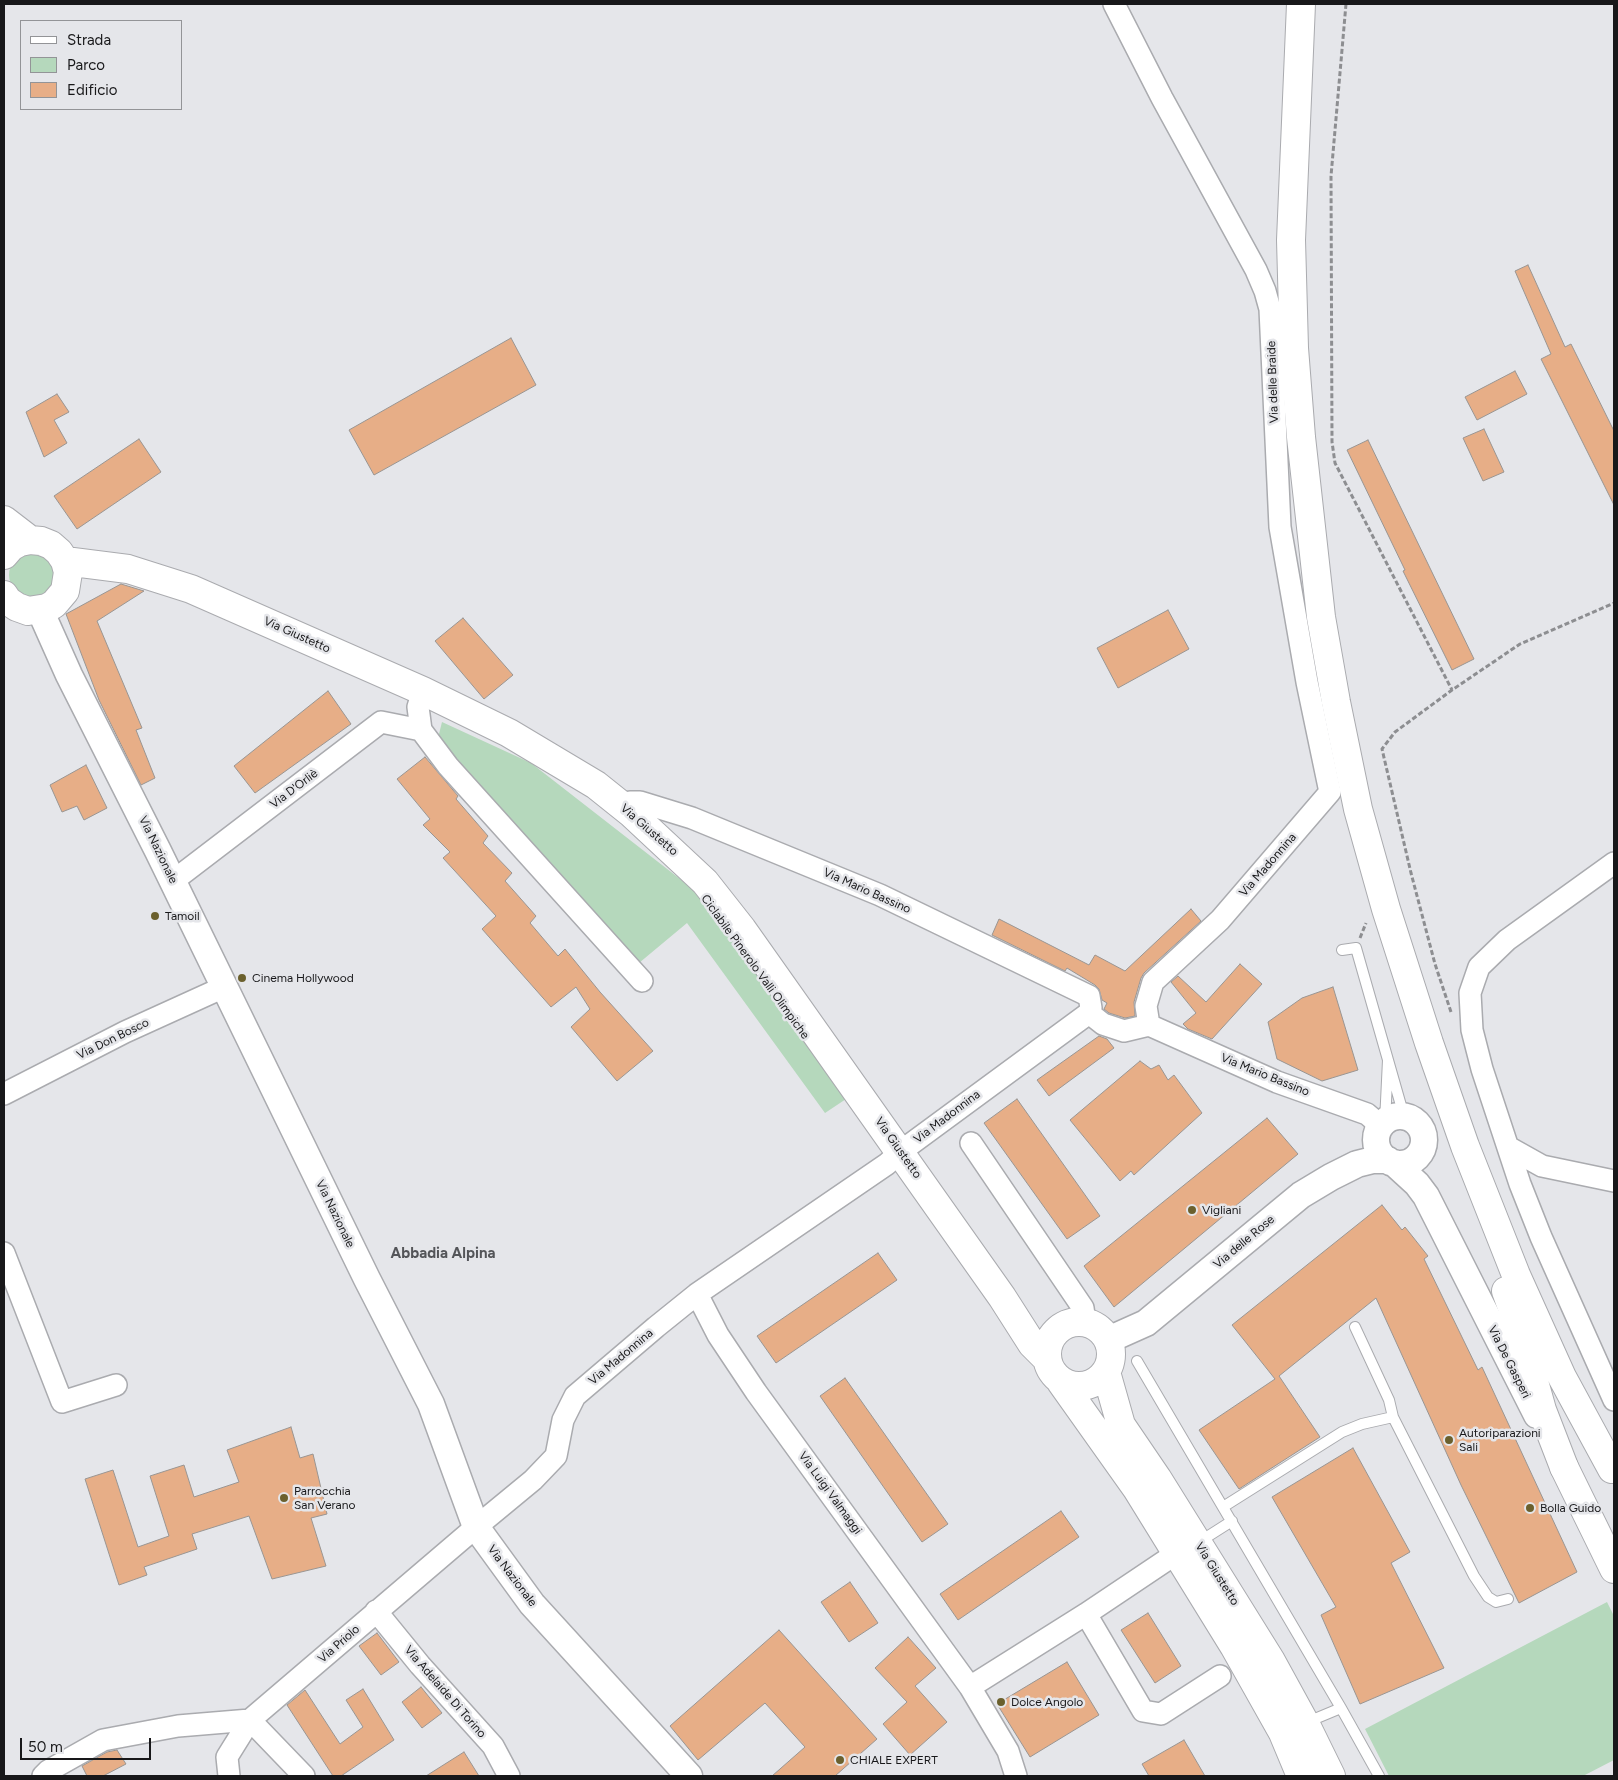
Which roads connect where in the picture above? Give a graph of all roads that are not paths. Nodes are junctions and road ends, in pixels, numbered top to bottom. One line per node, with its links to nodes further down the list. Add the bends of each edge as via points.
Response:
1 (1114, 4): 12 (street, Via delle Braide, via 1256,270 1270,309 1280,527)
2 (1301, 4): 25 (main road, via 1291,240 1294,348 1322,616 1336,702 1363,827 1386,909)
3 (1318, 4): 25 (main road, via 1309,240 1312,345 1320,466 1352,696 1376,808 1436,1018 1488,1170 1528,1271 1578,1377 1612,1469 1562,1377 1520,1284)
4 (4, 520): 5 (main road)
5 (30, 540): 6 (main road, via 11,547); 7 (main road, via 51,545 59,552)
6 (4, 555)
7 (66, 572): 9 (main road, via 65,591 54,604); 10 (main road, Via Giustetto, via 95,574 128,569 191,589)
8 (5, 599): 9 (main road, via 28,611)
9 (40, 610): 15 (street, Via Nazionale)
10 (423, 691): 11 (street, via 418,707); 13 (main road, Via Giustetto, via 496,726 596,786)
11 (421, 730): 15 (street, Via D'Orliè, via 382,722); 17 (street, via 448,766)
12 (1330, 792): 20 (street, Via Madonnina, via 1220,920 1153,982 1146,1006)
13 (621, 805): 19 (street, Via Mario Bassino, via 640,802 692,818 880,895 1089,996 1092,1008); 27 (main road, Via Giustetto, via 705,882)
14 (1614, 863): 26 (street, via 1507,940 1479,967 1470,993 1472,1030)
15 (173, 881): 18 (street, Via Nazionale)
16 (1342, 950): 21 (lane, via 1356,948)
17 (642, 981)
18 (224, 987): 22 (street, Via Don Bosco, via 125,1032); 48 (street, Via Nazionale, via 432,1404)
19 (1089, 1013): 20 (street, via 1103,1024 1124,1031); 27 (street, Via Madonnina)
20 (1149, 1025): 23 (street, Via Mario Bassino, via 1277,1082 1367,1114)
21 (1388, 1060): 23 (lane); 23 (lane)
22 (4, 1094)
23 (1387, 1125): 28 (street, via 1376,1141 1378,1149); 28 (street, Via delle Rose, via 1412,1119 1424,1138 1420,1154 1414,1160); 30 (street)
24 (971, 1143): 34 (street, via 1083,1308)
25 (1465, 1146): 45 (main road, via 1470,1188 1518,1324 1542,1410)
26 (1508, 1147): 29 (street, via 1542,1166); 43 (street, via 1541,1237)
27 (900, 1152): 32 (street, Via Madonnina); 33 (main road, Via Giustetto)
28 (1391, 1162): 30 (street, Via delle Rose, via 1373,1160 1352,1166); 45 (street, Via De Gasperi, via 1426,1196)
29 (1614, 1181)
30 (1301, 1195): 37 (street, Via delle Rose, via 1146,1324)
31 (4, 1253): 42 (street, via 62,1402)
32 (697, 1294): 48 (street, Via Madonnina, via 575,1396 563,1420 556,1456 533,1480); 55 (street, Via Luigi Valmaggi, via 718,1334 756,1392)
33 (1002, 1297): 36 (main road, Via Giustetto, via 1029,1318); 38 (main road, Via Giustetto, via 1032,1344)
34 (1085, 1322): 36 (main road, via 1066,1324); 37 (main road, via 1102,1332)
35 (1355, 1327): 44 (lane, via 1389,1400)
36 (1058, 1329): 38 (main road, via 1051,1338)
37 (1108, 1340): 40 (main road, via 1111,1351)
38 (1046, 1359): 41 (main road, via 1054,1376)
39 (1137, 1361): 46 (lane)
40 (1106, 1372): 41 (main road, via 1090,1385 1070,1386); 49 (main road, Via Giustetto, via 1121,1425 1157,1478)
41 (1061, 1382): 49 (main road, Via Giustetto, via 1137,1489)
42 (116, 1384)
43 (1614, 1400)
44 (1393, 1417): 46 (lane, via 1342,1432); 51 (lane, via 1478,1583 1496,1602)
45 (1564, 1467): 50 (main road, Via De Gasperi)
46 (1223, 1508): 47 (lane)
47 (1232, 1521): 49 (lane); 56 (lane)
48 (476, 1527): 52 (street, Via Priolo); 64 (street, Via Nazionale, via 532,1604)
49 (1188, 1548): 53 (street); 58 (main road, Via Giustetto, via 1234,1646)
50 (1614, 1569)
51 (1508, 1599)
52 (376, 1611): 57 (street, Via Priolo); 63 (street, Via Adelaide Di Torino, via 493,1746)
53 (1086, 1614): 54 (street, via 1143,1711 1160,1714); 55 (street)
54 (1220, 1676)
55 (970, 1687): 65 (street, Via Luigi Valmaggi, via 1008,1751)
56 (1342, 1708): 58 (lane); 59 (lane)
57 (250, 1720): 60 (street, via 178,1726 103,1740); 61 (street, Via Priolo, via 227,1757); 62 (street)
58 (1294, 1728): 66 (main road, Via Giustetto); 67 (main road, Via Giustetto)
59 (1377, 1773)
60 (43, 1776)
61 (230, 1776)
62 (304, 1776)
63 (509, 1776)
64 (689, 1776)
65 (1016, 1776)
66 (1301, 1776)
67 (1331, 1776)

